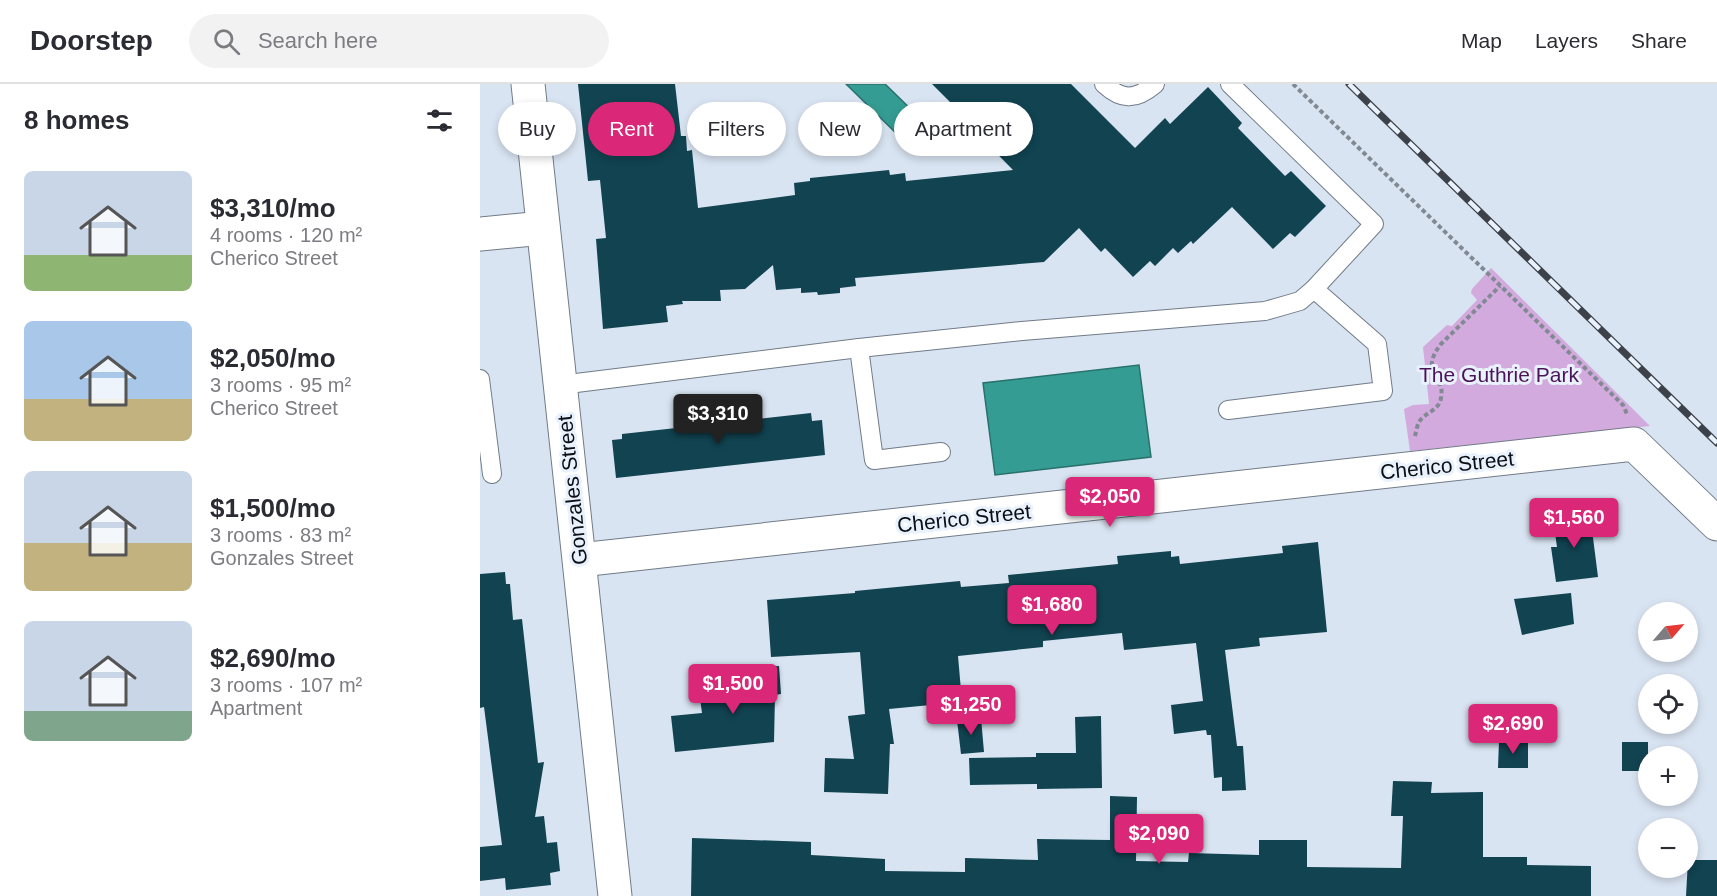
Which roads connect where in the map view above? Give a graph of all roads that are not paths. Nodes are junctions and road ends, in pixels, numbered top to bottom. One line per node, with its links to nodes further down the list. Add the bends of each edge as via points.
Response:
1 (528, 84): 5 (street, Gonzales Street)
2 (1104, 84): 3 (lane, via 1128,98)
3 (1155, 84)
4 (1230, 84): 7 (lane, via 1374,225)
5 (543, 228): 6 (street); 10 (street, Gonzales Street)
6 (480, 234)
7 (1314, 289): 8 (lane, via 1300,301 1265,311); 11 (lane, via 1377,344 1383,391)
8 (859, 348): 10 (lane); 12 (lane, via 874,460)
9 (480, 379): 13 (lane)
10 (560, 385): 15 (street, Gonzales Street)
11 (1228, 410)
12 (941, 452)
13 (492, 474)
14 (1717, 524): 15 (street, Cherico Street, via 1634,444)
15 (580, 560): 16 (street, Gonzales Street)
16 (615, 896)

